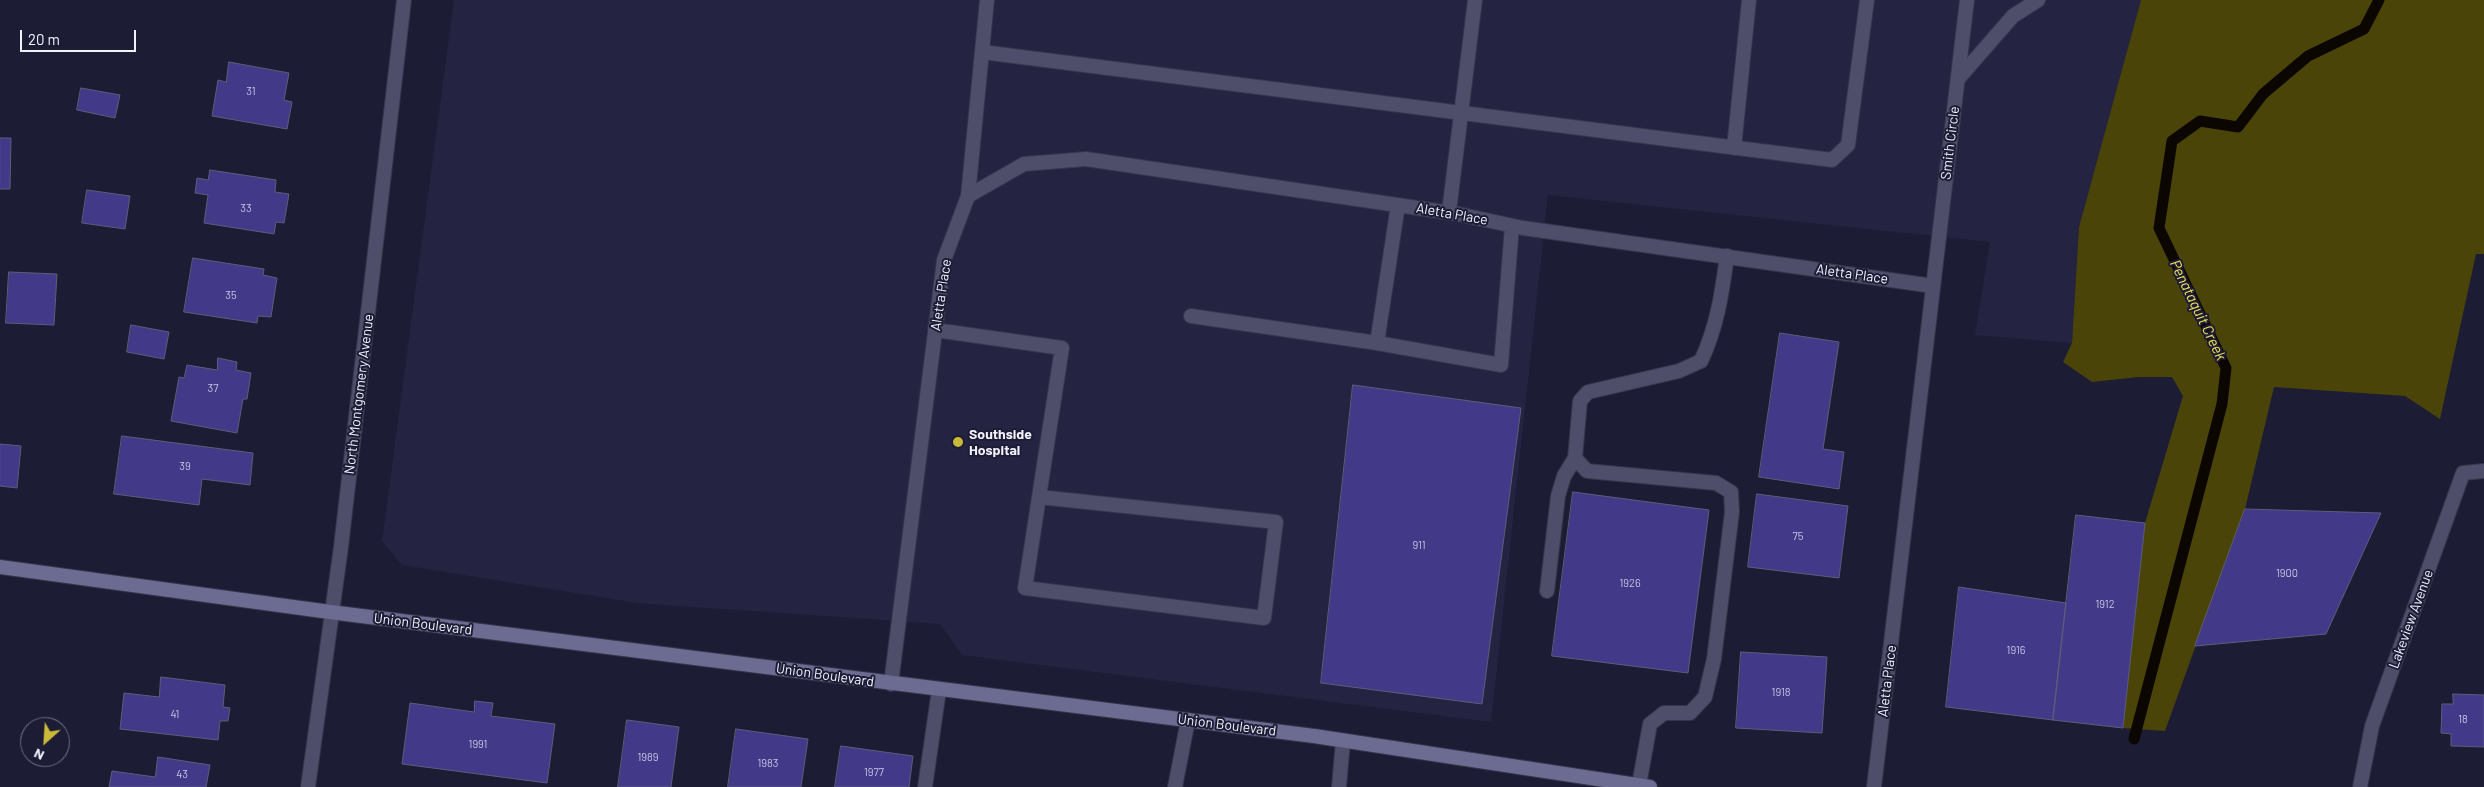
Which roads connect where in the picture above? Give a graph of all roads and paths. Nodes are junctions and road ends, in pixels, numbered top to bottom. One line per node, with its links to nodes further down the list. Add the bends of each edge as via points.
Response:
1 (404, 0): 26 (street, North Montgomery Avenue, via 341,547)
2 (987, 0): 8 (street)
3 (1475, 0): 10 (street)
4 (1749, 0): 11 (street)
5 (1867, 0): 11 (street, via 1848,145 1832,160)
6 (1968, 0): 9 (street, Smith Circle)
7 (2038, 0): 9 (street, via 2014,16)
8 (982, 52): 10 (street); 12 (street)
9 (1958, 79): 17 (street, Smith Circle)
10 (1462, 113): 11 (street); 14 (street)
11 (1734, 148)
12 (968, 196): 13 (street, Aletta Place, via 1024,164 1086,159); 19 (street, Aletta Place, via 944,260)
13 (1398, 205): 14 (street, Aletta Place); 20 (street)
14 (1450, 212): 15 (street, Aletta Place)
15 (1512, 226): 16 (street, Aletta Place); 20 (street, via 1501,366)
16 (1727, 256): 17 (street, Aletta Place); 21 (street, via 1721,304 1701,361 1679,371 1588,392 1580,401)
17 (1933, 286): 36 (street, Aletta Place)
18 (1191, 316): 20 (street)
19 (935, 330): 23 (street, via 1062,348); 27 (street, Aletta Place)
20 (1377, 342)
21 (1575, 458): 25 (street, via 1564,476 1558,496); 31 (street, via 1587,470 1716,483 1731,492 1732,512 1715,650 1705,697 1690,713 1664,713 1650,724)
22 (2484, 471): 37 (street, Lakeview Avenue, via 2463,473 2372,726)
23 (1039, 497): 23 (street, via 1025,588 1264,618 1276,522)
24 (0, 567): 26 (main road, Union Boulevard)
25 (1547, 591)
26 (330, 612): 27 (main road, Union Boulevard); 32 (street, North Montgomery Avenue)
27 (891, 684): 28 (main road, Union Boulevard)
28 (939, 690): 29 (main road, Union Boulevard); 33 (street)
29 (1188, 720): 30 (main road, Union Boulevard); 34 (street)
30 (1343, 741): 31 (main road, Union Boulevard); 35 (street)
31 (1644, 786)
32 (308, 787)
33 (924, 787)
34 (1175, 787)
35 (1339, 787)
36 (1874, 787)
37 (2360, 787)

